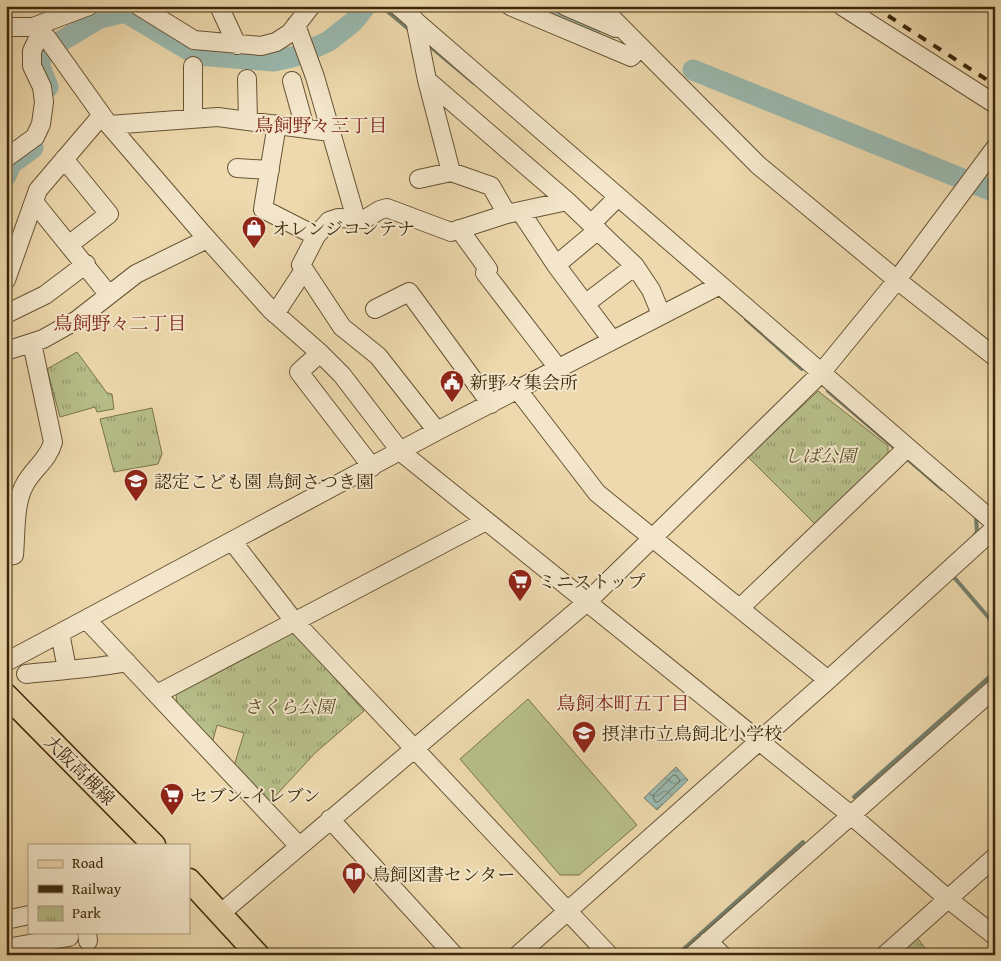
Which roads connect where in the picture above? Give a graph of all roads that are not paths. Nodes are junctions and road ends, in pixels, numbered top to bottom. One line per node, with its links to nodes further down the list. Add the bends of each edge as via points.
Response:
1 (89, 6): 13 (street)
2 (139, 6): 15 (street, via 194,40)
3 (219, 6): 15 (street)
4 (311, 6): 10 (street)
5 (398, 6): 12 (street)
6 (510, 6): 16 (street, via 631,57)
7 (566, 6): 14 (street)
8 (600, 6): 14 (street)
9 (842, 6): 21 (street)
10 (296, 25): 15 (street, via 276,42 261,46); 27 (street)
11 (6, 28): 13 (street)
12 (418, 31): 19 (street); 35 (street)
13 (40, 32): 23 (street); 29 (street, via 32,51 32,66 42,87 41,124 36,137)
14 (626, 32): 16 (street)
15 (237, 45)
16 (641, 47): 50 (street, via 758,165)
17 (192, 66): 22 (street)
18 (247, 78): 24 (street)
19 (427, 80): 33 (street); 36 (street)
20 (292, 81): 26 (street)
21 (995, 104)
22 (193, 119): 23 (street); 24 (street, via 218,117)
23 (106, 120): 30 (street); 43 (street)
24 (248, 121): 25 (street)
25 (277, 124): 26 (street); 32 (street)
26 (306, 128): 27 (street)
27 (330, 132): 39 (street)
28 (995, 148): 50 (street)
29 (6, 158)
30 (64, 159): 37 (street, via 38,190); 44 (street, via 110,214)
31 (237, 168): 32 (street)
32 (270, 170): 42 (street, via 264,209)
33 (450, 172): 34 (street); 38 (street, via 491,186)
34 (419, 179)
35 (618, 197): 40 (street); 51 (street)
36 (567, 200): 38 (street); 40 (street)
37 (34, 202): 44 (street); 49 (street)
38 (513, 213): 41 (street); 46 (street)
39 (356, 219): 41 (street, via 365,220 387,208 451,232); 42 (street, via 329,221)
40 (595, 227): 46 (street); 47 (street)
41 (459, 229): 63 (street, via 488,269 485,273)
42 (316, 236): 48 (street, via 301,265)
43 (207, 239): 52 (street, via 136,274); 56 (street)
44 (70, 244): 45 (street)
45 (86, 264): 52 (street); 55 (street, via 46,294)
46 (556, 265): 53 (street)
47 (635, 266): 53 (street); 57 (street, via 651,290)
48 (304, 270): 56 (street); 67 (street, via 342,327 378,356)
49 (6, 280)
50 (897, 280): 62 (street); 64 (street)
51 (720, 285): 57 (street); 64 (street)
52 (109, 295): 59 (street, via 77,320)
53 (584, 304): 58 (street)
54 (375, 309): 66 (street, via 409,292)
55 (6, 314)
56 (275, 314): 61 (street)
57 (661, 314): 58 (street)
58 (612, 340): 63 (street)
59 (32, 343): 60 (street); 76 (street, via 53,442 51,451 25,484 20,497 14,554)
60 (6, 351)
61 (320, 353): 69 (street, via 342,375); 70 (street, via 298,372)
62 (995, 357)
63 (558, 368): 65 (street)
64 (821, 373): 68 (street); 74 (street)
65 (517, 389): 66 (street); 74 (street, via 597,493)
66 (491, 404): 67 (street)
67 (437, 431): 69 (street)
68 (907, 448): 72 (street); 78 (street)
69 (400, 452): 70 (street); 71 (street)
70 (372, 467): 75 (street)
71 (486, 521): 77 (street); 80 (street)
72 (995, 523)
73 (995, 528): 86 (street)
74 (654, 537): 77 (street); 78 (street)
75 (232, 540): 79 (street); 80 (street)
76 (6, 556)
77 (587, 602): 90 (street); 91 (street)
78 (740, 608): 86 (street)
79 (86, 619): 81 (street); 83 (street)
80 (294, 622): 88 (street); 91 (street)
81 (60, 633): 82 (street); 84 (street)
82 (6, 662)
83 (126, 662): 84 (street, via 92,669); 88 (street)
84 (67, 669): 85 (street)
85 (26, 674)
86 (828, 680): 90 (street)
87 (995, 688): 92 (street)
88 (156, 694): 95 (street)
89 (6, 695): 94 (main road, 大阪高槻線)
90 (758, 742): 92 (street); 99 (street)
91 (413, 748): 93 (street); 99 (street)
92 (852, 816): 98 (street); 105 (street)
93 (330, 819): 95 (street); 108 (street)
94 (153, 844)
95 (299, 846): 100 (street)
96 (995, 857): 98 (street)
97 (190, 881): 100 (main road)
98 (948, 899): 103 (street); 113 (street)
99 (568, 912): 109 (street); 110 (street)
100 (221, 913): 107 (main road)
101 (28, 915): 102 (street)
102 (6, 920)
103 (995, 936)
104 (69, 937): 106 (street)
105 (708, 941): 111 (street); 112 (street)
106 (6, 948)
107 (258, 955)
108 (454, 955)
109 (518, 955)
110 (609, 955)
111 (693, 955)
112 (722, 955)
113 (885, 955)

